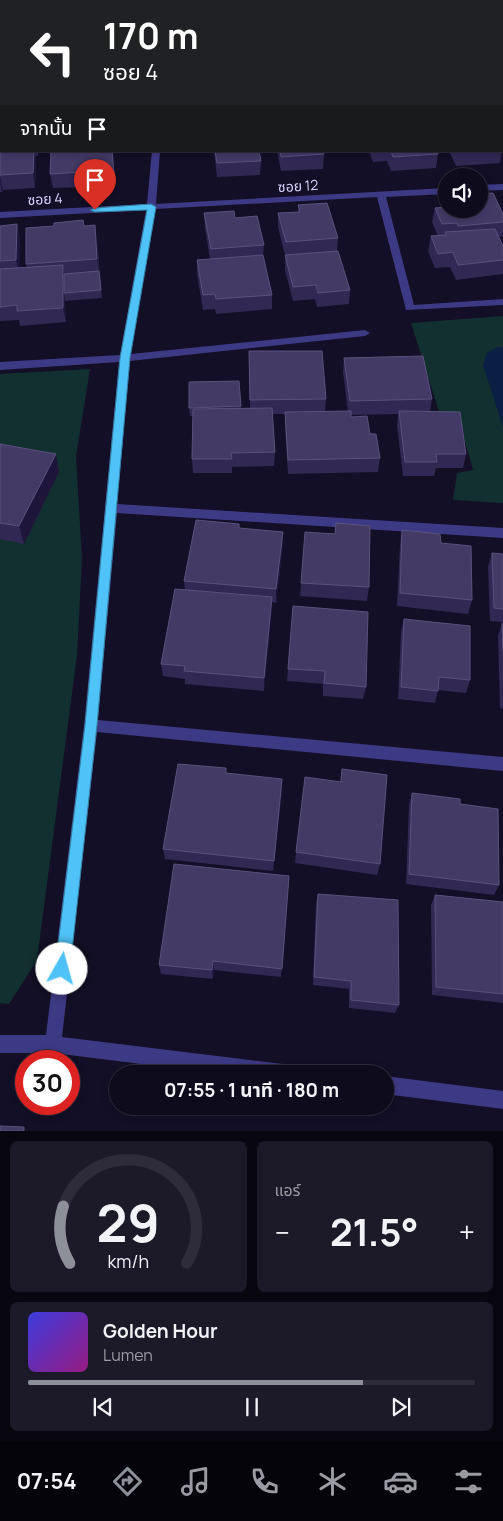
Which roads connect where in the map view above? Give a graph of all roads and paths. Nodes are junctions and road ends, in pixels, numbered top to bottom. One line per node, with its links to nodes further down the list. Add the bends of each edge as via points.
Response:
1 (156, 152): 6 (street)
2 (503, 187): 3 (street)
3 (488, 188)
4 (438, 191): 5 (street, ซอย 12)
5 (381, 195): 6 (street, ซอย 12); 8 (street, via 410,308)
6 (151, 207): 7 (street, ซอย 4); 10 (street)
7 (0, 215)
8 (503, 302)
9 (365, 332): 10 (street)
10 (125, 358): 11 (street); 12 (street)
11 (0, 366)
12 (111, 508): 13 (street); 14 (street)
13 (503, 532)
14 (91, 725): 15 (street); 17 (street)
15 (503, 764)
16 (0, 1044): 17 (street)
17 (53, 1044): 18 (street)
18 (220, 1065)
19 (394, 1086): 20 (street)
20 (503, 1100)

